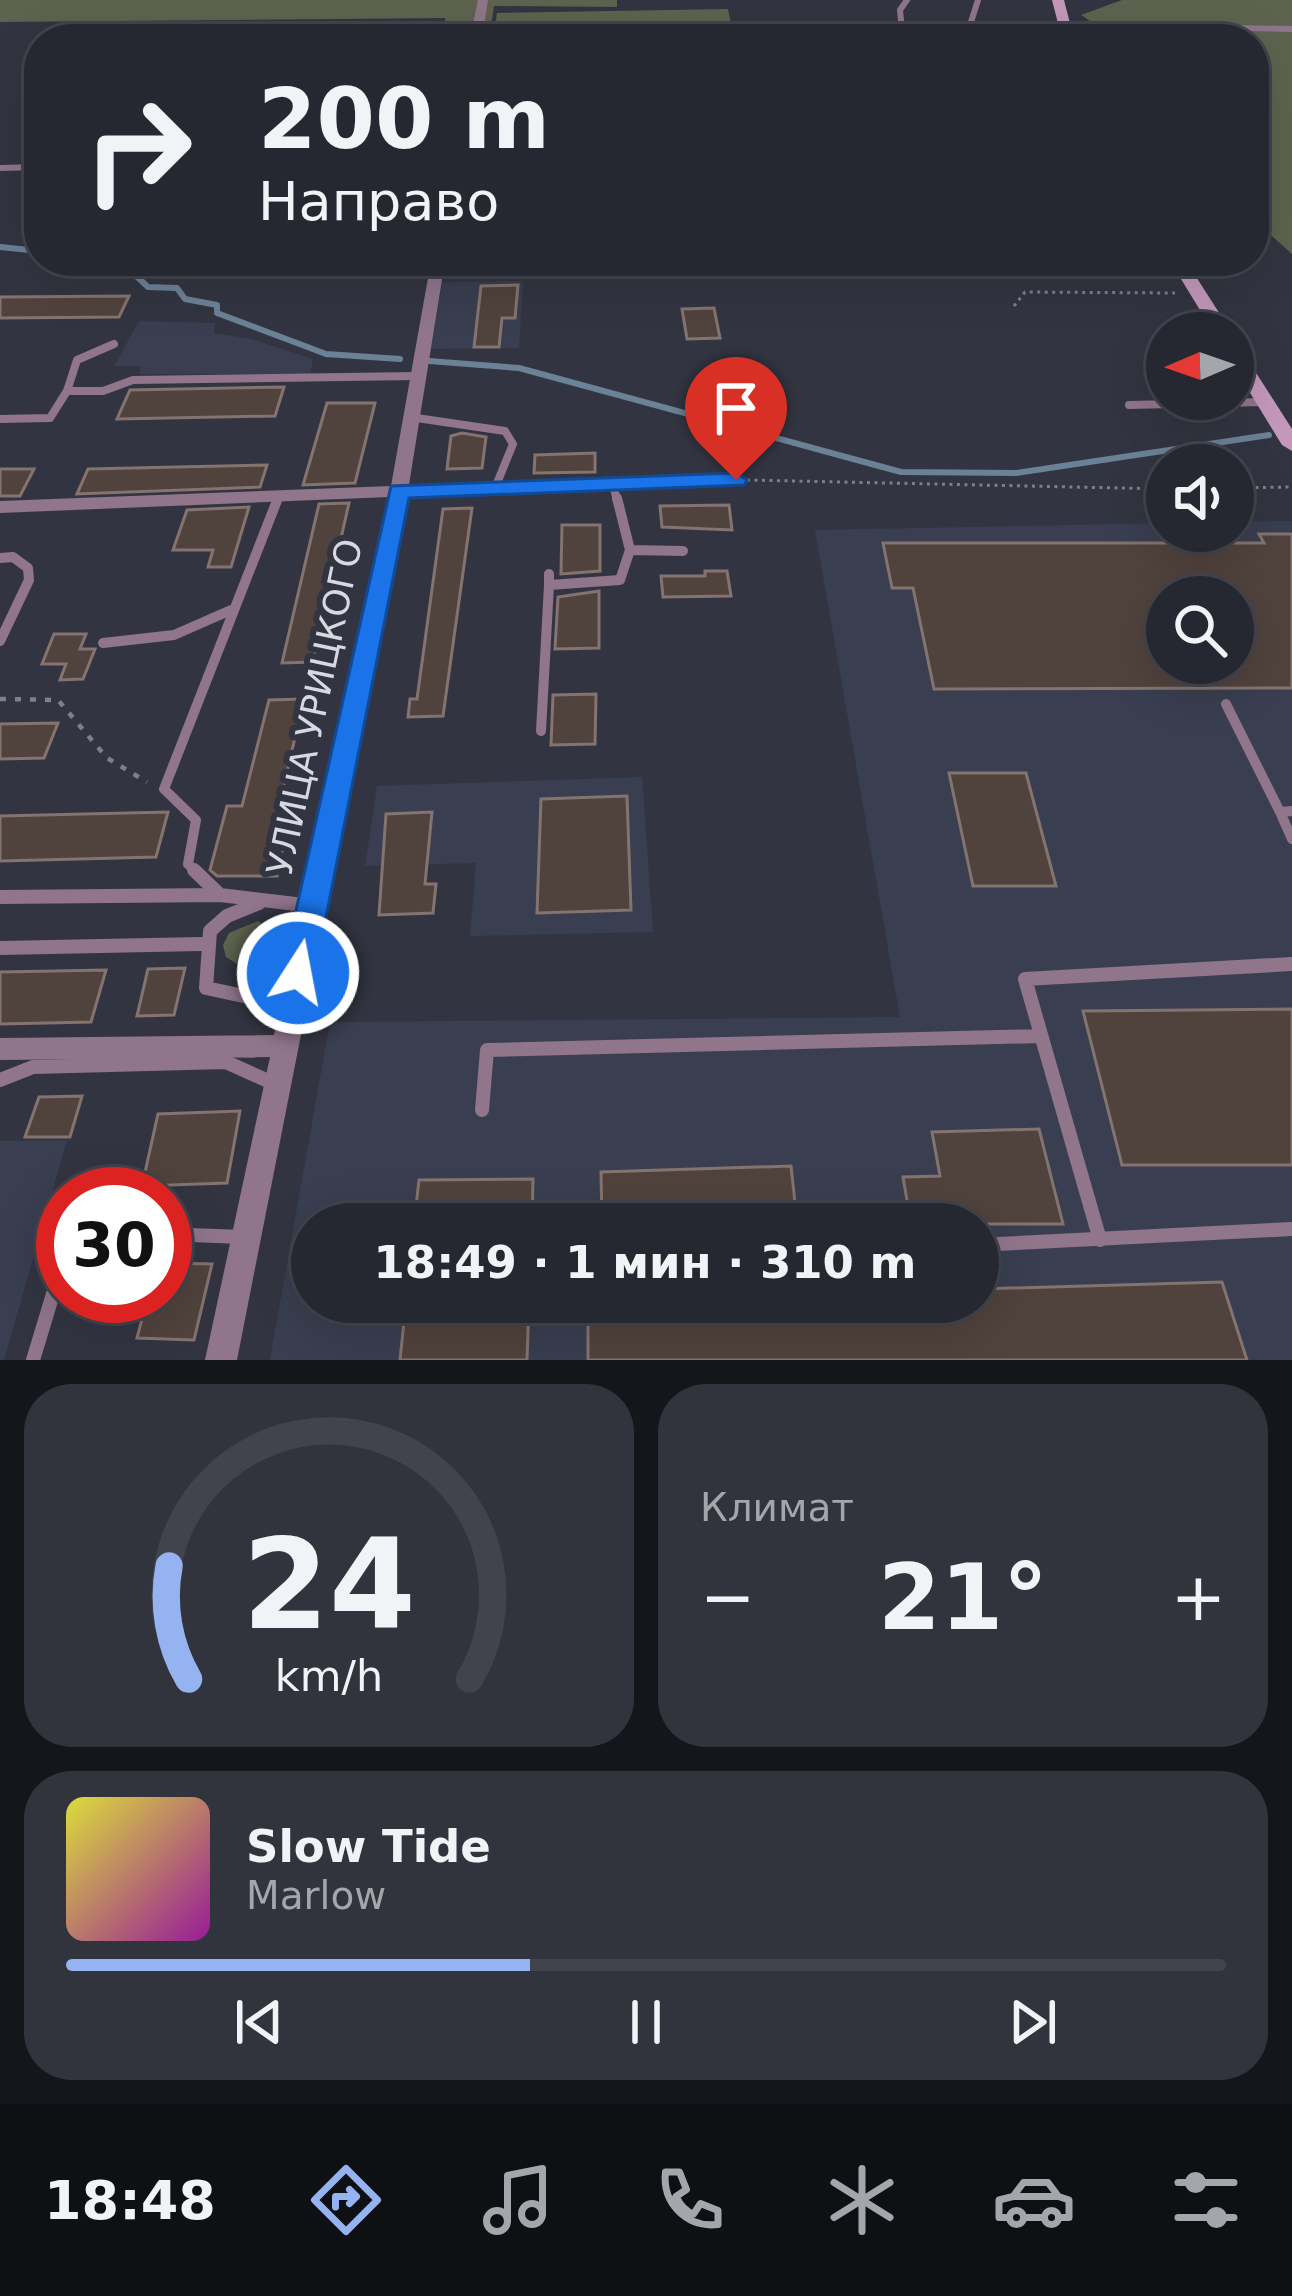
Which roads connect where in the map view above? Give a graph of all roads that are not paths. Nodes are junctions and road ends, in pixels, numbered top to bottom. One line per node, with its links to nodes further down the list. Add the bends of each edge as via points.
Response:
1 (435, 276): 5 (street, УЛИЦА УРИЦКОГО)
2 (1187, 276): 3 (street)
3 (1210, 312)
4 (114, 344): 7 (lane, via 77,360)
5 (416, 376): 7 (lane, via 133,380); 10 (street, УЛИЦА УРИЦКОГО)
6 (1254, 384): 8 (street)
7 (67, 391): 11 (lane, via 50,418)
8 (1265, 402): 9 (lane); 12 (street)
9 (1129, 405)
10 (410, 417): 15 (lane, via 505,430 513,444); 16 (street, УЛИЦА УРИЦКОГО)
11 (0, 419)
12 (1292, 445)
13 (736, 480): 14 (lane)
14 (613, 484): 15 (lane); 19 (lane)
15 (495, 488): 16 (lane)
16 (399, 491): 17 (street); 32 (street, УЛИЦА УРИЦКОГО)
17 (278, 497): 18 (street); 22 (lane)
18 (0, 508)
19 (630, 550): 20 (lane); 26 (lane, via 620,580 549,580)
20 (683, 551)
21 (0, 558): 23 (lane, via 28,568 29,580)
22 (231, 610): 24 (lane, via 174,635); 29 (lane, via 164,789 196,820 188,864)
23 (0, 641)
24 (103, 643)
25 (1226, 704): 27 (lane)
26 (541, 731)
27 (1286, 811): 28 (lane)
28 (1292, 839)
29 (220, 895): 30 (lane); 31 (lane)
30 (0, 897)
31 (262, 902): 32 (lane); 33 (lane, via 220,915)
32 (312, 906): 36 (street, УЛИЦА УРИЦКОГО)
33 (201, 944): 34 (lane); 36 (lane, via 206,988)
34 (0, 948)
35 (1292, 964): 37 (lane, via 1024,979)
36 (291, 1006): 38 (street, УЛИЦА УРИЦКОГО)
37 (1041, 1036): 42 (lane, via 487,1050); 46 (lane)
38 (284, 1046): 39 (street); 41 (street, УЛИЦА УРИЦКОГО)
39 (0, 1049)
40 (0, 1080): 41 (lane, via 33,1067 226,1062)
41 (275, 1084): 45 (street, УЛИЦА УРИЦКОГО)
42 (482, 1110)
43 (1292, 1229): 46 (lane)
44 (192, 1235): 45 (lane)
45 (245, 1238): 50 (street, УЛИЦА УРИЦКОГО)
46 (1100, 1240): 47 (lane)
47 (999, 1244)
48 (44, 1323): 49 (lane)
49 (33, 1360)
50 (220, 1360)

